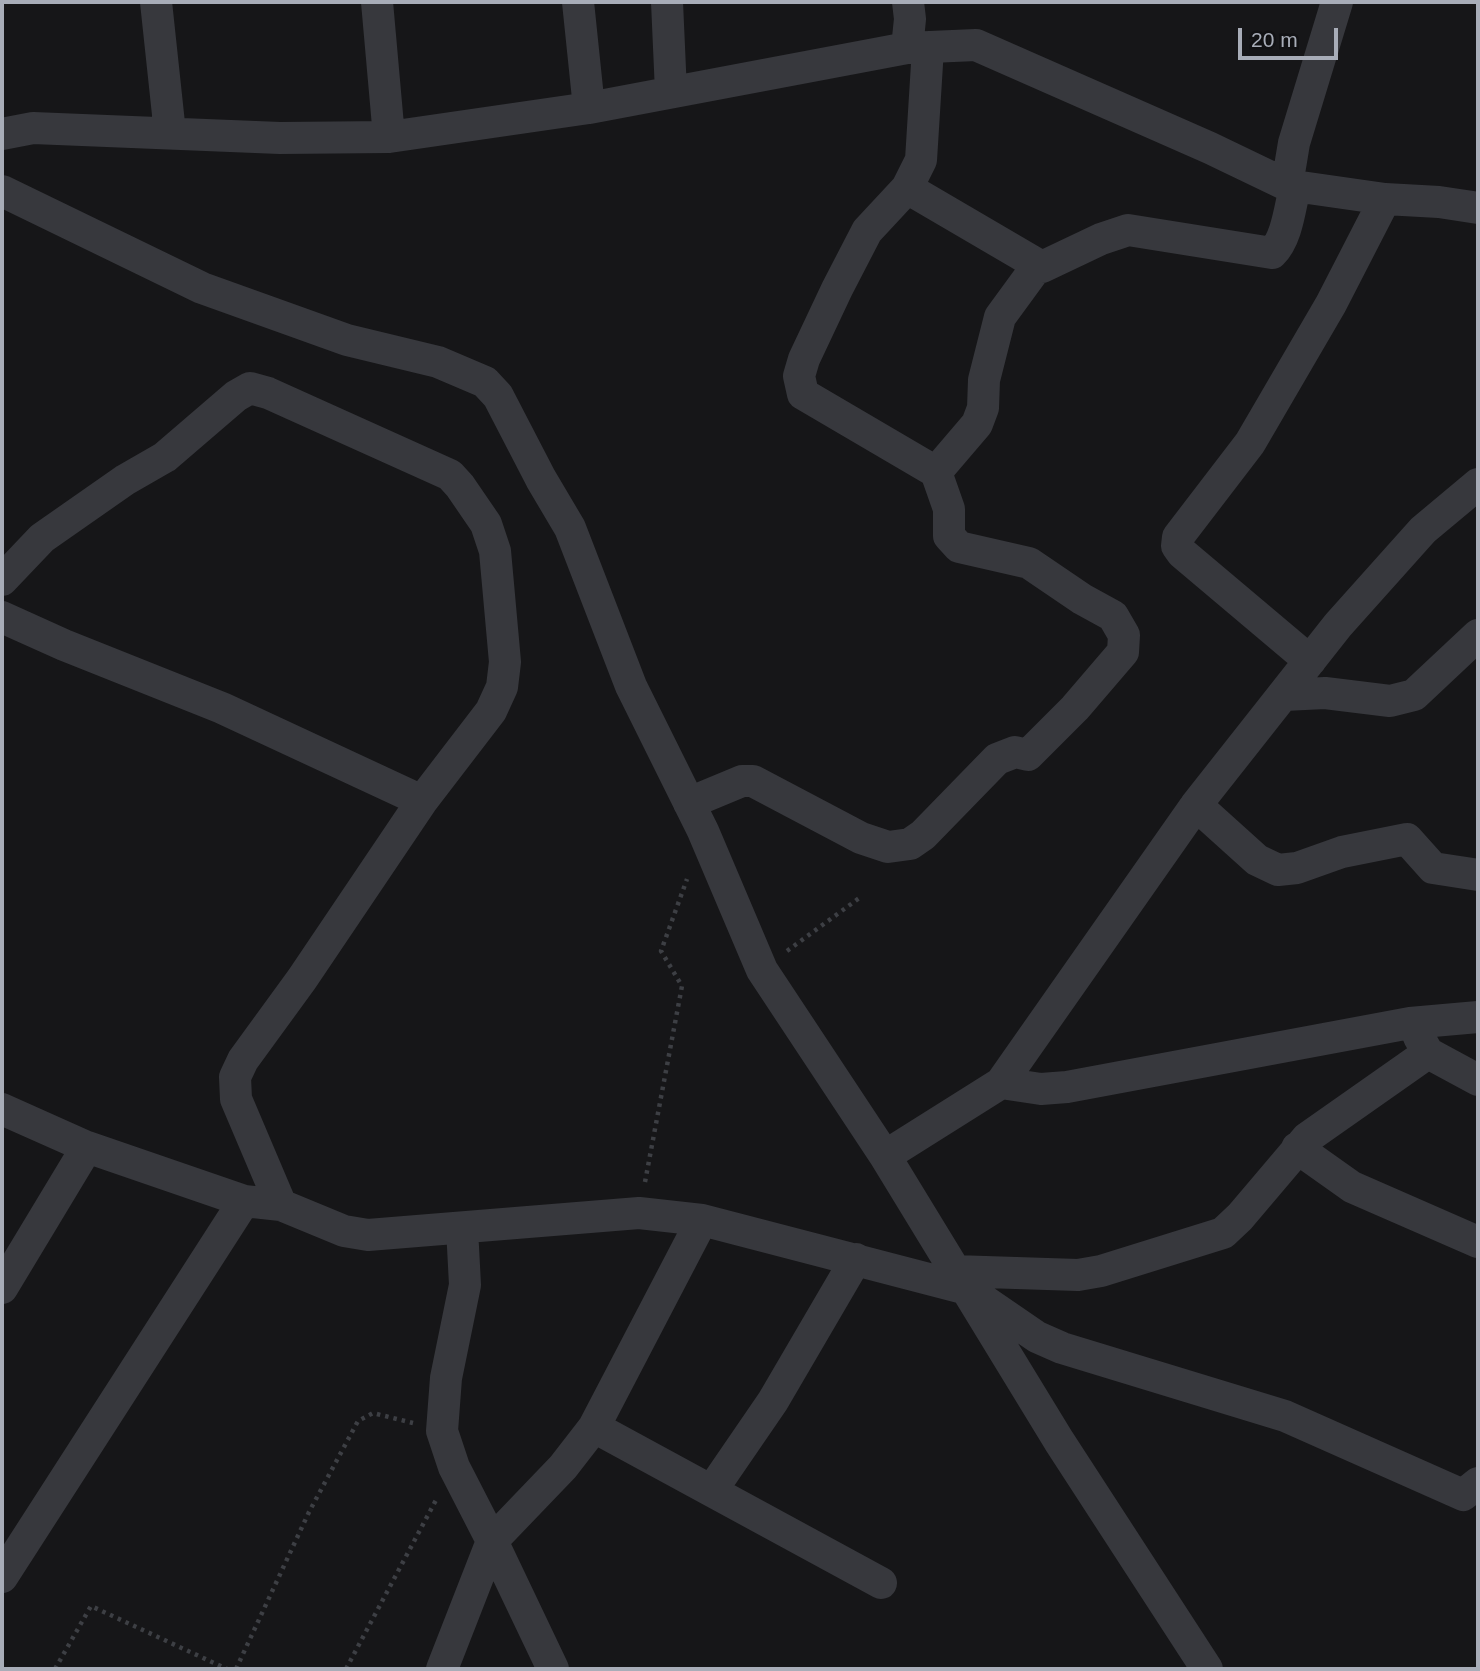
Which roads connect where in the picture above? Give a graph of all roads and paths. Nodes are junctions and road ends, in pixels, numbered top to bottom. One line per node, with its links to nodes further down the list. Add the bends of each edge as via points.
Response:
1 (156, 2): 10 (street)
2 (377, 2): 12 (street)
3 (578, 2): 9 (street)
4 (667, 2): 8 (street)
5 (908, 2): 7 (street)
6 (1337, 2): 13 (street, via 1294,143)
7 (918, 48): 8 (street); 13 (street, via 976,45); 14 (street, via 921,160)
8 (671, 92): 9 (street)
9 (589, 108): 12 (street)
10 (170, 133): 11 (street, via 33,128); 12 (street)
11 (2, 134)
12 (389, 137)
13 (1291, 186): 16 (street); 18 (street, via 1284,236 1272,253 1128,230 1048,266)
14 (907, 188): 18 (street); 19 (street, via 867,231 799,376 803,394)
15 (2, 191): 27 (street, via 202,288 347,340 438,362 485,382 498,396 570,528 631,685)
16 (1385, 199): 17 (street); 24 (street, via 1251,443 1178,537 1182,553)
17 (1478, 208)
18 (1038, 265): 19 (street, via 1000,317 977,424)
19 (936, 472): 27 (street, via 948,509 949,536 959,547 1029,563 1113,617 1124,635 1123,652 1028,755 1015,752 997,759 910,844 888,847 860,838 753,781 742,781)
20 (1478, 484): 24 (street, via 1423,530)
21 (2, 580): 26 (street, via 42,538 165,457 250,388 433,466 450,475 486,524 495,551 505,662 502,687 491,711)
22 (2, 617): 26 (street, via 222,708)
23 (1478, 635): 25 (street, via 1414,695 1390,701 1325,693)
24 (1310, 661): 25 (street)
25 (1284, 695): 28 (street)
26 (422, 801): 43 (street, via 234,1077 236,1099)
27 (689, 803): 29 (street)
28 (1196, 805): 30 (street, via 1257,860 1278,870 1407,839 1433,868); 37 (street)
29 (703, 831): 32 (street); 44 (path, via 661,951 682,986)
30 (1478, 875)
31 (862, 896): 32 (path)
32 (762, 970): 41 (street)
33 (1478, 1017): 34 (street)
34 (1410, 1023): 35 (street); 37 (street, via 1067,1087 1041,1089)
35 (1428, 1053): 36 (street); 40 (street)
36 (1478, 1080)
37 (1001, 1083): 41 (street)
38 (2, 1109): 39 (street)
39 (87, 1147): 42 (street); 50 (street)
40 (1297, 1148): 47 (street, via 1352,1187); 49 (street, via 1223,1233 1101,1271)
41 (885, 1156): 49 (street)
42 (244, 1201): 43 (street); 57 (street)
43 (281, 1206): 46 (street, via 344,1231 368,1235)
44 (639, 1213): 45 (street); 46 (street)
45 (702, 1220): 48 (street); 51 (street)
46 (462, 1228): 52 (street, via 466,1285 446,1378)
47 (1478, 1242)
48 (856, 1259): 49 (street); 54 (street, via 773,1401)
49 (961, 1280): 55 (street, via 1037,1337 1055,1345 1285,1416); 66 (street)
50 (2, 1288)
51 (594, 1427): 54 (street); 56 (street, via 563,1467)
52 (442, 1431): 53 (street); 62 (path, via 373,1413 358,1421 309,1512)
53 (454, 1467): 56 (street); 63 (path)
54 (712, 1490): 59 (street)
55 (1473, 1494)
56 (492, 1541): 64 (street); 65 (street)
57 (11, 1544): 58 (street)
58 (2, 1577)
59 (881, 1583)
60 (55, 1669): 61 (path, via 91,1605)
61 (227, 1669)
62 (236, 1669)
63 (346, 1669)
64 (442, 1669)
65 (553, 1669)
66 (1207, 1669)

